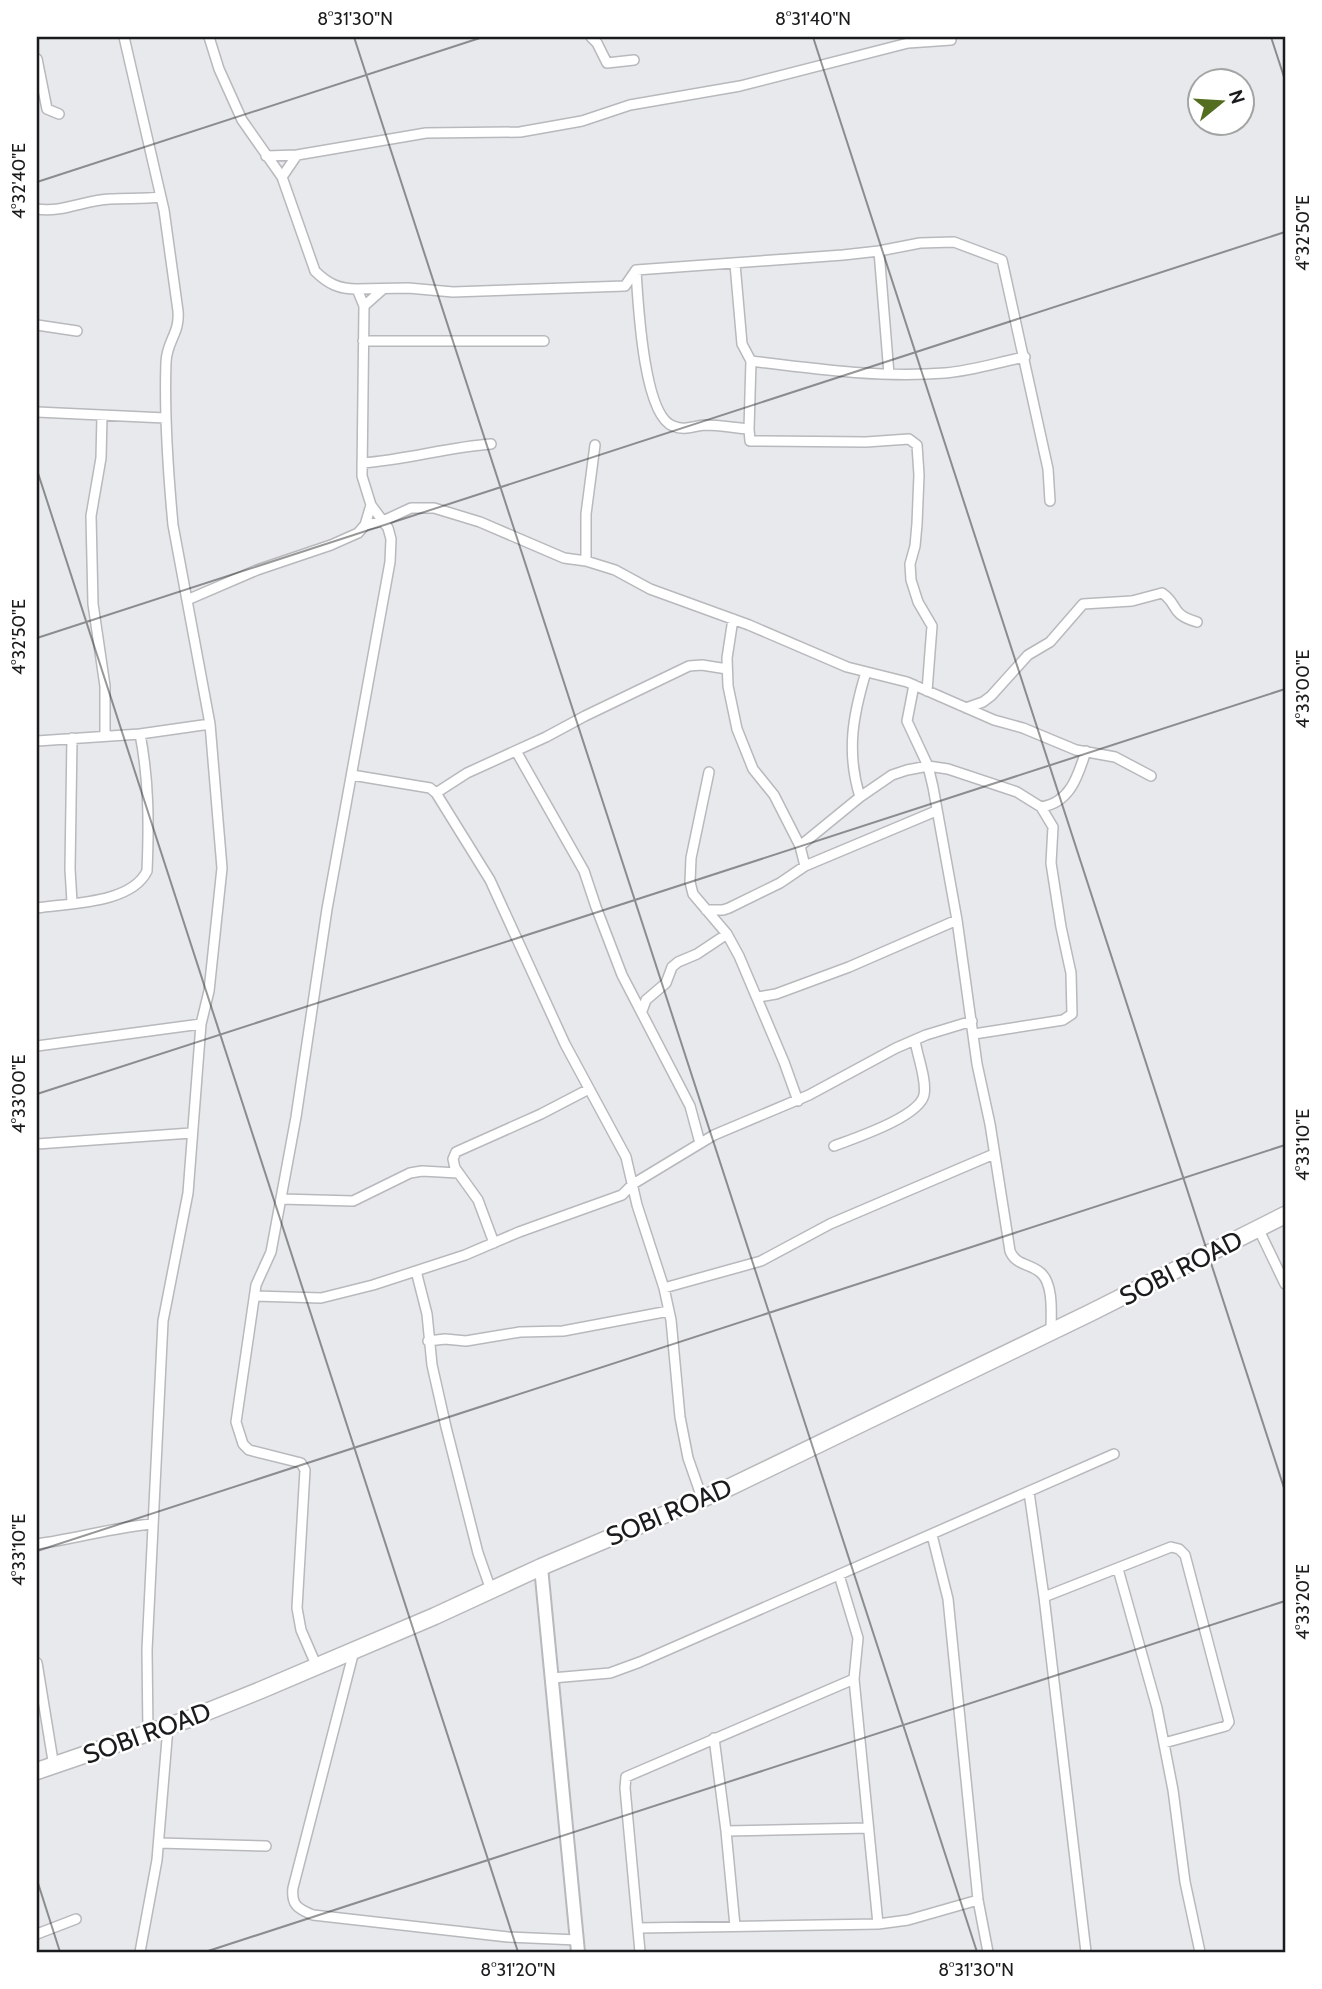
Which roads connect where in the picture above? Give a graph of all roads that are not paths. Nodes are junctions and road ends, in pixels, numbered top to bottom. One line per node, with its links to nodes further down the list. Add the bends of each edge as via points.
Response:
1 (124, 37): 11 (street)
2 (209, 37): 9 (street, via 242,120)
3 (591, 37): 6 (street, via 607,63)
4 (951, 40): 8 (street, via 908,43 740,86 630,105 520,132 426,133)
5 (37, 59): 7 (street, via 47,109)
6 (634, 60)
7 (59, 114)
8 (297, 155): 9 (street); 10 (street)
9 (266, 156): 10 (street)
10 (282, 177): 16 (street, via 315,271 342,289)
11 (161, 197): 12 (street, via 110,198 53,211); 28 (street, via 179,324 167,349)
12 (37, 209)
13 (879, 251): 14 (street); 23 (street, via 954,242 1002,260); 25 (street)
14 (735, 264): 15 (street); 24 (street, via 742,344)
15 (636, 270): 17 (street, via 625,286 476,292); 29 (street, via 641,345 660,415 669,425 683,429 705,425)
16 (357, 289): 17 (street); 18 (street)
17 (382, 290): 18 (street)
18 (364, 306): 21 (street)
19 (37, 325): 20 (street)
20 (77, 331)
21 (363, 341): 22 (street); 32 (street)
22 (544, 341)
23 (1025, 357): 25 (street, via 948,373); 33 (street)
24 (751, 361): 25 (street); 29 (street)
25 (890, 374)
26 (37, 412): 27 (street)
27 (103, 416): 28 (street); 48 (street, via 91,516 93,604 105,687)
28 (165, 418): 38 (street, via 173,526)
29 (749, 429): 44 (street, via 750,441 909,439 917,445 917,524 910,564 918,602 932,626)
30 (491, 444): 32 (street)
31 (595, 445): 37 (street, via 586,514)
32 (362, 463): 34 (street)
33 (1051, 501)
34 (370, 505): 35 (street); 36 (street)
35 (383, 521): 36 (street); 37 (street, via 411,508 435,508 564,558); 55 (street, via 391,539 390,562)
36 (365, 525): 38 (street, via 331,545)
37 (586, 561): 39 (street)
38 (187, 600): 46 (street)
39 (733, 619): 41 (street); 42 (street)
40 (1197, 622): 45 (street, via 1180,615 1162,593 1132,601 1083,604 1050,642 1028,655 991,696)
41 (727, 669): 51 (street, via 689,666); 61 (street, via 744,750)
42 (866, 672): 43 (street); 58 (street, via 854,711 852,744)
43 (914, 685): 44 (street); 53 (street, via 907,721)
44 (927, 691): 45 (street)
45 (966, 708): 52 (street)
46 (209, 724): 47 (street); 74 (street, via 222,867 209,991)
47 (140, 734): 48 (street); 63 (street, via 148,801 147,871 132,889)
48 (105, 736): 49 (street)
49 (72, 737): 50 (street); 63 (street)
50 (37, 741)
51 (516, 751): 57 (street); 71 (street, via 584,871 622,975)
52 (1086, 751): 56 (street, via 1115,757); 59 (street, via 1073,787 1051,806)
53 (928, 766): 58 (street, via 892,775); 59 (street, via 997,784); 60 (street)
54 (709, 772): 65 (street, via 690,882)
55 (352, 775): 57 (street, via 430,788); 87 (street)
56 (1151, 776)
57 (436, 793): 78 (street, via 490,880)
58 (860, 797): 61 (street)
59 (1041, 807): 75 (street, via 1053,827 1051,863 1071,973 1073,1011 1063,1020)
60 (936, 811): 62 (street); 67 (street)
61 (800, 846): 62 (street)
62 (805, 866): 66 (street)
63 (72, 902): 64 (street)
64 (37, 908)
65 (706, 910): 66 (street); 68 (street)
66 (723, 910): 68 (street)
67 (957, 920): 69 (street); 73 (street)
68 (724, 930): 70 (street); 71 (street, via 672,967 666,983 646,1000)
69 (776, 994): 70 (street); 72 (street)
70 (758, 997): 72 (street)
71 (642, 1012): 81 (street, via 690,1106)
72 (765, 1016): 79 (street)
73 (972, 1021): 75 (street); 76 (street)
74 (201, 1024): 77 (street); 80 (street)
75 (974, 1034): 84 (street)
76 (915, 1040): 79 (street); 83 (street, via 925,1092 921,1102 894,1121)
77 (37, 1046)
78 (589, 1089): 85 (street, via 456,1152 453,1159); 86 (street, via 626,1157)
79 (797, 1101): 81 (street)
80 (191, 1133): 82 (street); 101 (street, via 188,1193 163,1321)
81 (701, 1143): 86 (street)
82 (37, 1144)
83 (834, 1146)
84 (994, 1154): 93 (street, via 830,1224 761,1261); 96 (street, via 1010,1251 1013,1258 1041,1273 1049,1294)
85 (458, 1173): 87 (street, via 410,1173 353,1201); 90 (street, via 478,1200)
86 (633, 1184): 90 (street, via 622,1195); 93 (street)
87 (281, 1199): 94 (street, via 271,1252)
88 (1282, 1216): 89 (highway, SOBI ROAD)
89 (1258, 1228): 92 (street); 96 (highway, SOBI ROAD)
90 (494, 1242): 91 (street)
91 (416, 1271): 94 (street, via 321,1298); 97 (street, via 427,1314)
92 (1285, 1284)
93 (664, 1287): 95 (street)
94 (255, 1296): 111 (street, via 236,1422 243,1444 250,1450 301,1463 305,1470 297,1608)
95 (669, 1311): 97 (street, via 563,1331); 100 (street, via 680,1417)
96 (1051, 1332): 100 (highway, SOBI ROAD)
97 (428, 1341): 107 (street, via 446,1427)
98 (1114, 1454): 99 (street)
99 (1029, 1492): 102 (street); 108 (street)
100 (702, 1498): 104 (highway, SOBI ROAD)
101 (153, 1524): 103 (street); 115 (street)
102 (932, 1535): 106 (street); 124 (street, via 948,1599)
103 (37, 1544)
104 (541, 1567): 107 (highway, SOBI ROAD); 112 (street)
105 (1118, 1569): 108 (street); 117 (street); 117 (street, via 1171,1548 1185,1555 1223,1698 1229,1724)
106 (839, 1575): 112 (street, via 610,1673); 113 (street, via 858,1638)
107 (491, 1590): 109 (highway, SOBI ROAD)
108 (1044, 1597): 134 (street)
109 (354, 1651): 111 (highway, SOBI ROAD); 130 (street, via 293,1888 295,1905 313,1915)
110 (37, 1663): 118 (street)
111 (317, 1667): 114 (highway, SOBI ROAD)
112 (552, 1678): 130 (street)
113 (854, 1679): 116 (street); 120 (street)
114 (168, 1727): 115 (highway, SOBI ROAD); 122 (street)
115 (148, 1734): 118 (highway, SOBI ROAD)
116 (714, 1738): 121 (street); 128 (street, via 625,1780)
117 (1164, 1743): 135 (street)
118 (54, 1766): 119 (highway, SOBI ROAD)
119 (37, 1771)
120 (868, 1828): 121 (street); 126 (street)
121 (726, 1831): 127 (street)
122 (159, 1843): 123 (street); 131 (street)
123 (266, 1846)
124 (978, 1900): 126 (street); 133 (street)
125 (76, 1919): 129 (street)
126 (878, 1924): 127 (street)
127 (735, 1926): 128 (street)
128 (638, 1928): 132 (street)
129 (37, 1934)
130 (577, 1946)
131 (140, 1952)
132 (640, 1952)
133 (989, 1952)
134 (1086, 1952)
135 (1199, 1952)

